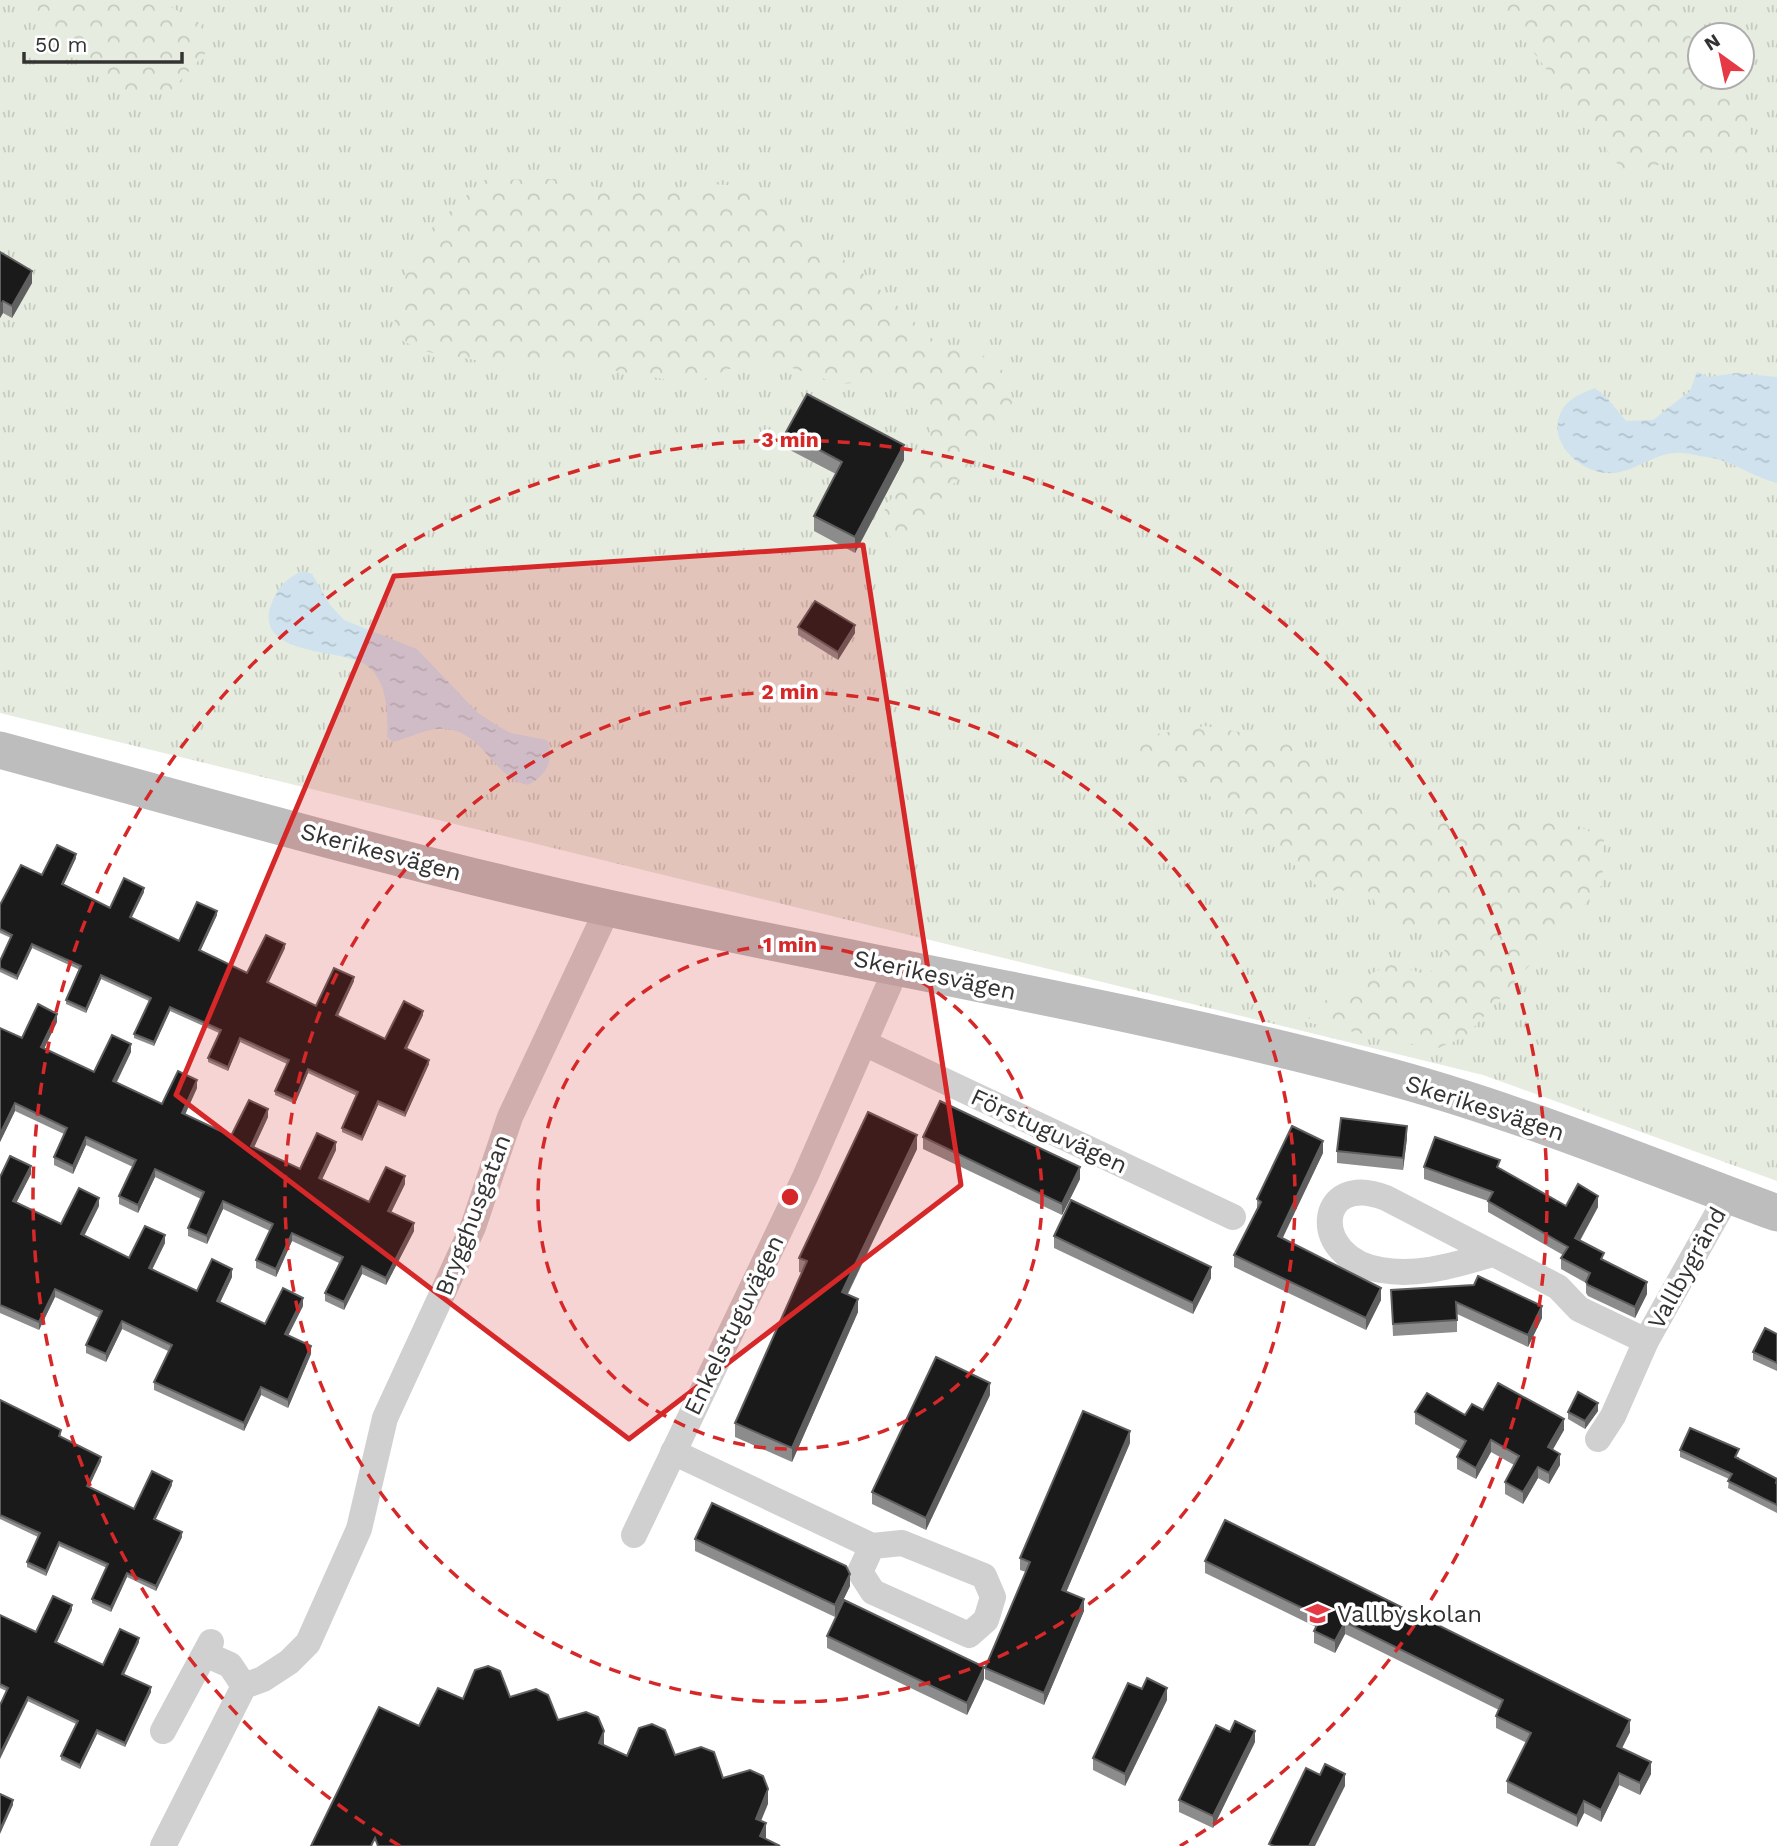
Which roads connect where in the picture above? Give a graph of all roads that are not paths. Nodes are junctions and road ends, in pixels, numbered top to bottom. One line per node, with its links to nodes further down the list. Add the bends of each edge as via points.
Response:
1 (0, 750): 2 (street, Skerikesvägen)
2 (608, 908): 3 (street, Skerikesvägen); 14 (street, Brygghusgatan, via 510,1117 473,1227 385,1418 359,1529 308,1643 289,1662)
3 (897, 967): 4 (street, Enkelstuguvägen); 5 (street, Skerikesvägen, via 1172,1024 1379,1074 1487,1105)
4 (866, 1044): 7 (street, Förstuguvägen); 11 (street, Enkelstuguvägen)
5 (1728, 1195): 6 (street, Skerikesvägen); 9 (street, Vallbygränd)
6 (1777, 1213)
7 (1233, 1217)
8 (1493, 1254): 8 (street, Vallbygränd, via 1368,1190 1346,1196 1330,1215 1328,1230 1336,1245 1349,1258 1378,1270 1421,1272); 9 (street, Vallbygränd, via 1558,1287 1579,1309)
9 (1646, 1341): 10 (street, Vallbygränd)
10 (1598, 1439)
11 (673, 1452): 12 (street, Enkelstuguvägen); 13 (street)
12 (634, 1535)
13 (872, 1546): 13 (street, via 902,1543 984,1576 993,1597 986,1620 969,1635 873,1592 860,1573)
14 (244, 1686): 15 (street, via 230,1665 208,1648); 16 (street)
15 (163, 1731)
16 (173, 1842)

